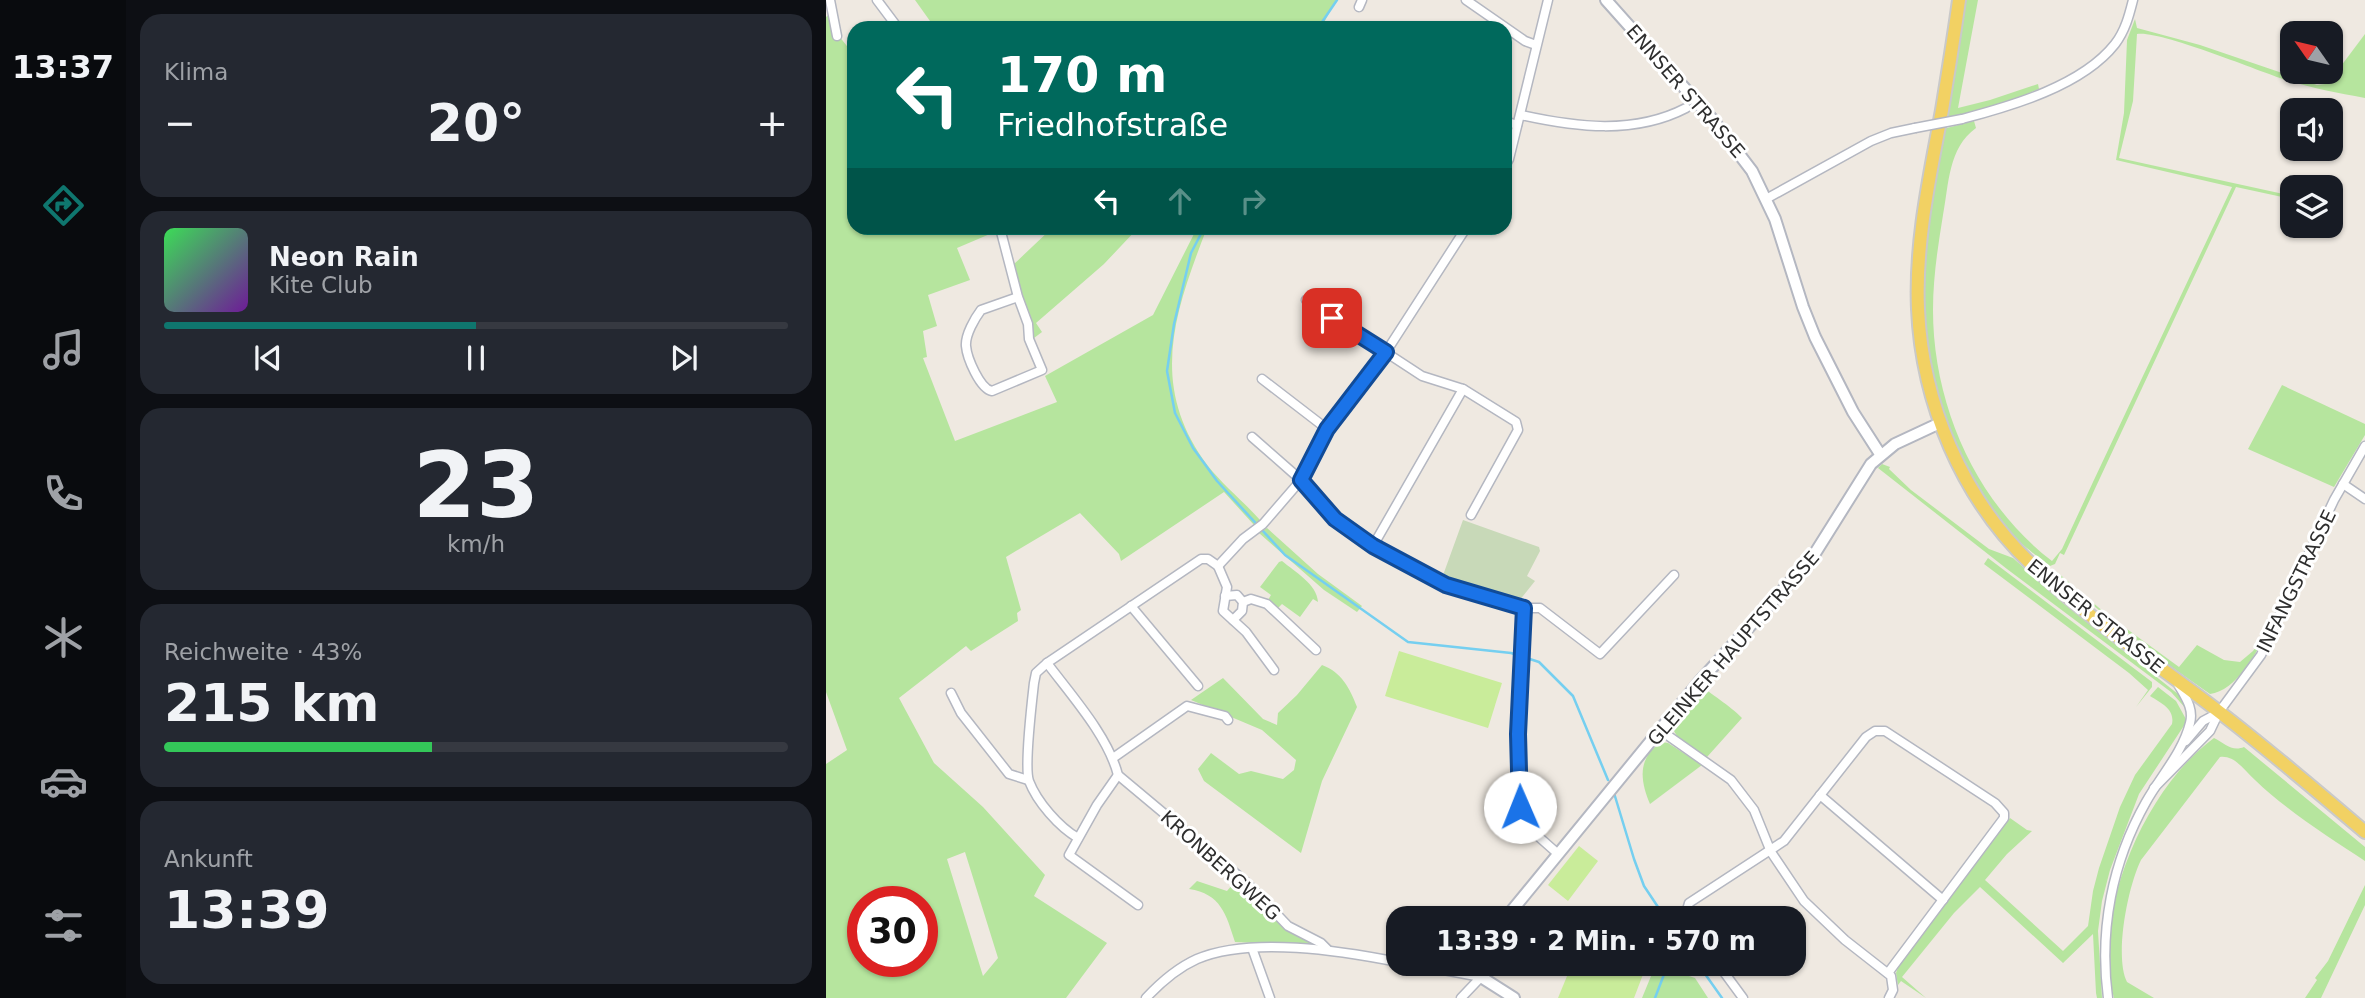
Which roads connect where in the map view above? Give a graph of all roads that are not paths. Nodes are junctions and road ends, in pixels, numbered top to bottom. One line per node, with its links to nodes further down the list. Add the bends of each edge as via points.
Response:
1 (830, 0): 11 (street)
2 (877, 0): 8 (street)
3 (1466, 0): 9 (street)
4 (1548, 0): 12 (street)
5 (1606, 0): 18 (street, ENNSER STRASSE, via 1735,145)
6 (1959, 0): 26 (main road, ENNSER STRASSE, via 1926,201 1918,280 1920,335)
7 (2133, 0): 18 (street, bridge, via 2115,44 2084,71 2008,107 1871,141)
8 (893, 21)
9 (1496, 21)
10 (1512, 32): 12 (street)
11 (837, 36)
12 (1536, 45): 14 (street)
13 (1686, 108): 14 (street, via 1674,115 1614,127 1577,126)
14 (1521, 115): 16 (street)
15 (1512, 123): 16 (street)
16 (1517, 125): 17 (street)
17 (1512, 146)
18 (1766, 199): 30 (street, ENNSER STRASSE, via 1812,330)
19 (1002, 235): 21 (street)
20 (1461, 235): 23 (street)
21 (1018, 297): 21 (street, via 1042,370 987,390 980,384 966,340 981,310)
22 (1306, 300): 23 (street)
23 (1386, 352): 25 (street, via 1422,376); 27 (street)
24 (1262, 379): 27 (street)
25 (1463, 389): 34 (street, via 1518,426); 35 (street)
26 (1940, 423): 30 (street, GLEINKER HAUPTSTRASSE); 46 (main road, ENNSER STRASSE, via 1969,482 2016,549 2047,579)
27 (1327, 429): 31 (street)
28 (1252, 437): 31 (street)
29 (2365, 446): 32 (street, INFANGSTRASSE)
30 (1880, 454): 51 (street, GLEINKER HAUPTSTRASSE, via 1812,558)
31 (1301, 480): 35 (street, via 1335,519); 36 (street)
32 (2343, 484): 33 (street); 49 (street, INFANGSTRASSE, via 2261,655)
33 (2365, 499)
34 (1471, 515)
35 (1373, 546): 41 (street, via 1446,585)
36 (1218, 566): 38 (street, via 1227,587); 40 (street, via 1201,559)
37 (1674, 575): 41 (street, via 1600,654 1540,608)
38 (1225, 596): 39 (street, via 1237,595); 42 (street, via 1223,611)
39 (1243, 602): 42 (street); 43 (street, via 1251,598 1267,604)
40 (1131, 606): 44 (street); 47 (street)
41 (1524, 608): 61 (street, via 1518,734 1522,822)
42 (1233, 620): 45 (street)
43 (1316, 650)
44 (1047, 663): 53 (street); 55 (street, via 1036,673 1034,683)
45 (1274, 670)
46 (2174, 678): 49 (main road, ENNSER STRASSE); 52 (street, via 2191,711)
47 (1198, 686)
48 (951, 693): 55 (street, via 961,713 1009,774)
49 (2219, 712): 52 (street, via 2203,721); 56 (street, via 2210,731); 58 (main road, ENNSER STRASSE)
50 (1228, 720): 53 (street, via 1187,706)
51 (1660, 730): 60 (street, via 1737,787 1754,810); 61 (street, GLEINKER HAUPTSTRASSE)
52 (2176, 754): 56 (street)
53 (1114, 758): 54 (street)
54 (1118, 775): 59 (street); 67 (street, KRONBERGWEG, via 1246,882 1288,926)
55 (1028, 780): 59 (street, via 1054,816)
56 (2154, 788): 79 (street, via 2125,846 2111,892 2105,937)
57 (1820, 795): 60 (street); 62 (street); 62 (street, via 1866,737 1880,730 1996,803 2004,813 2002,822)
58 (2365, 832)
59 (1078, 838): 63 (street, via 1069,855)
60 (1771, 852): 65 (street); 69 (street, via 1816,914)
61 (1557, 853): 64 (street, GLEINKER HAUPTSTRASSE)
62 (1943, 900): 69 (street)
63 (1138, 905)
64 (1514, 906)
65 (1688, 906)
66 (1252, 948): 67 (street); 73 (street, via 1196,960); 74 (street)
67 (1327, 949): 68 (street)
68 (1386, 960)
69 (1888, 973): 78 (street, via 1894,985)
70 (1476, 976): 72 (street)
71 (1727, 976): 77 (street)
72 (1481, 977): 75 (street); 76 (street)
73 (1146, 998)
74 (1270, 998)
75 (1461, 998)
76 (1514, 998)
77 (1743, 998)
78 (1889, 998)
79 (2108, 998)

